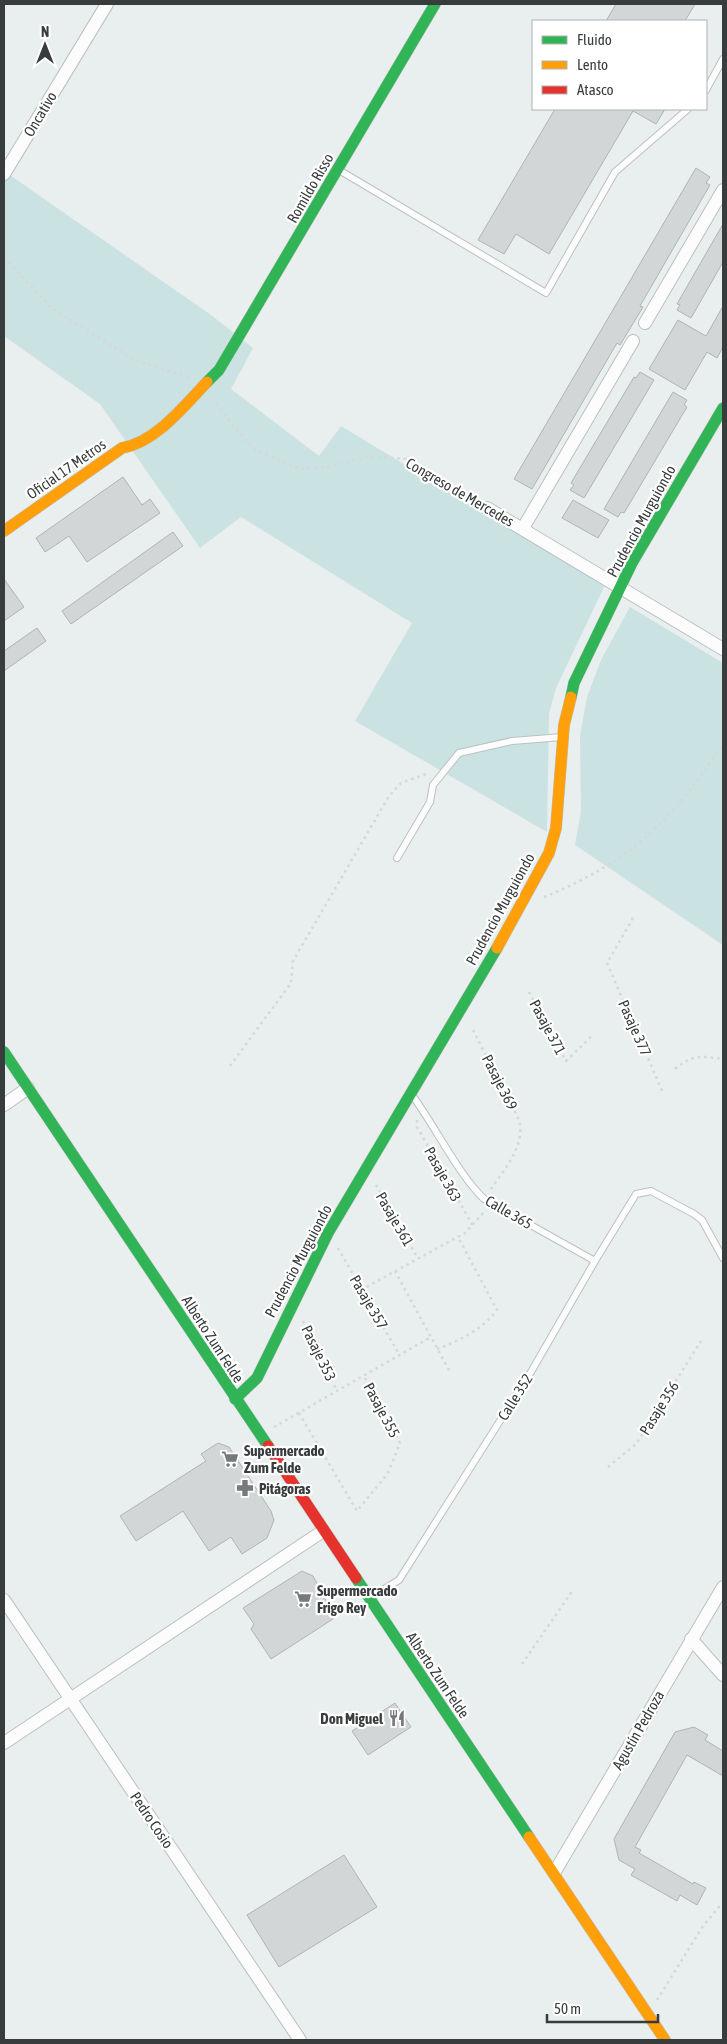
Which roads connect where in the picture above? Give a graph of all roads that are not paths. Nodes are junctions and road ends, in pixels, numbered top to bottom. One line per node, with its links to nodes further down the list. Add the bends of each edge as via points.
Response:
1 (107, 4): 7 (street, Oncativo)
2 (435, 4): 6 (street, Romildo Risso)
3 (723, 59): 4 (lane)
4 (707, 88)
5 (687, 110): 6 (lane, via 615,172 546,293)
6 (338, 170): 12 (street, Romildo Risso, via 219,370 174,416 135,446)
7 (4, 174)
8 (723, 190): 9 (street)
9 (645, 323)
10 (633, 341): 14 (street)
11 (723, 408): 16 (street, Prudencio Murguiondo, via 632,563)
12 (122, 448): 15 (street, Oficial 17 Metros)
13 (487, 508): 14 (street, Congreso de Mercedes)
14 (523, 528): 16 (street, Congreso de Mercedes)
15 (4, 531)
16 (621, 589): 17 (street, Congreso de Mercedes); 18 (street, Prudencio Murguiondo, via 574,682)
17 (723, 649)
18 (563, 737): 19 (lane, via 512,741 465,750 452,758 433,785 430,802); 22 (street, Prudencio Murguiondo, via 559,808 549,853 522,906)
19 (397, 858)
20 (4, 1052): 21 (street, Alberto Zum Felde)
21 (28, 1088): 23 (street); 26 (street, Alberto Zum Felde)
22 (410, 1092): 25 (lane, Calle 365, via 471,1186 484,1199); 26 (street, Prudencio Murguiondo, via 328,1233 257,1378)
23 (4, 1105)
24 (723, 1258): 25 (lane, Calle 352, via 702,1220 651,1191 640,1192 634,1197)
25 (595, 1261): 29 (lane, Calle 352, via 531,1372 400,1580)
26 (234, 1399): 27 (street, Alberto Zum Felde)
27 (323, 1532): 29 (street, Alberto Zum Felde); 33 (street)
28 (723, 1587): 31 (street, Agustín Pedroza)
29 (369, 1598): 35 (street, Alberto Zum Felde)
30 (4, 1600): 33 (street, Pedro Cosio)
31 (691, 1639): 32 (street); 35 (street, Agustín Pedroza)
32 (723, 1675)
33 (71, 1698): 34 (street); 36 (street, Pedro Cosio)
34 (4, 1743)
35 (554, 1873): 37 (street, Alberto Zum Felde)
36 (300, 2040)
37 (666, 2040)

